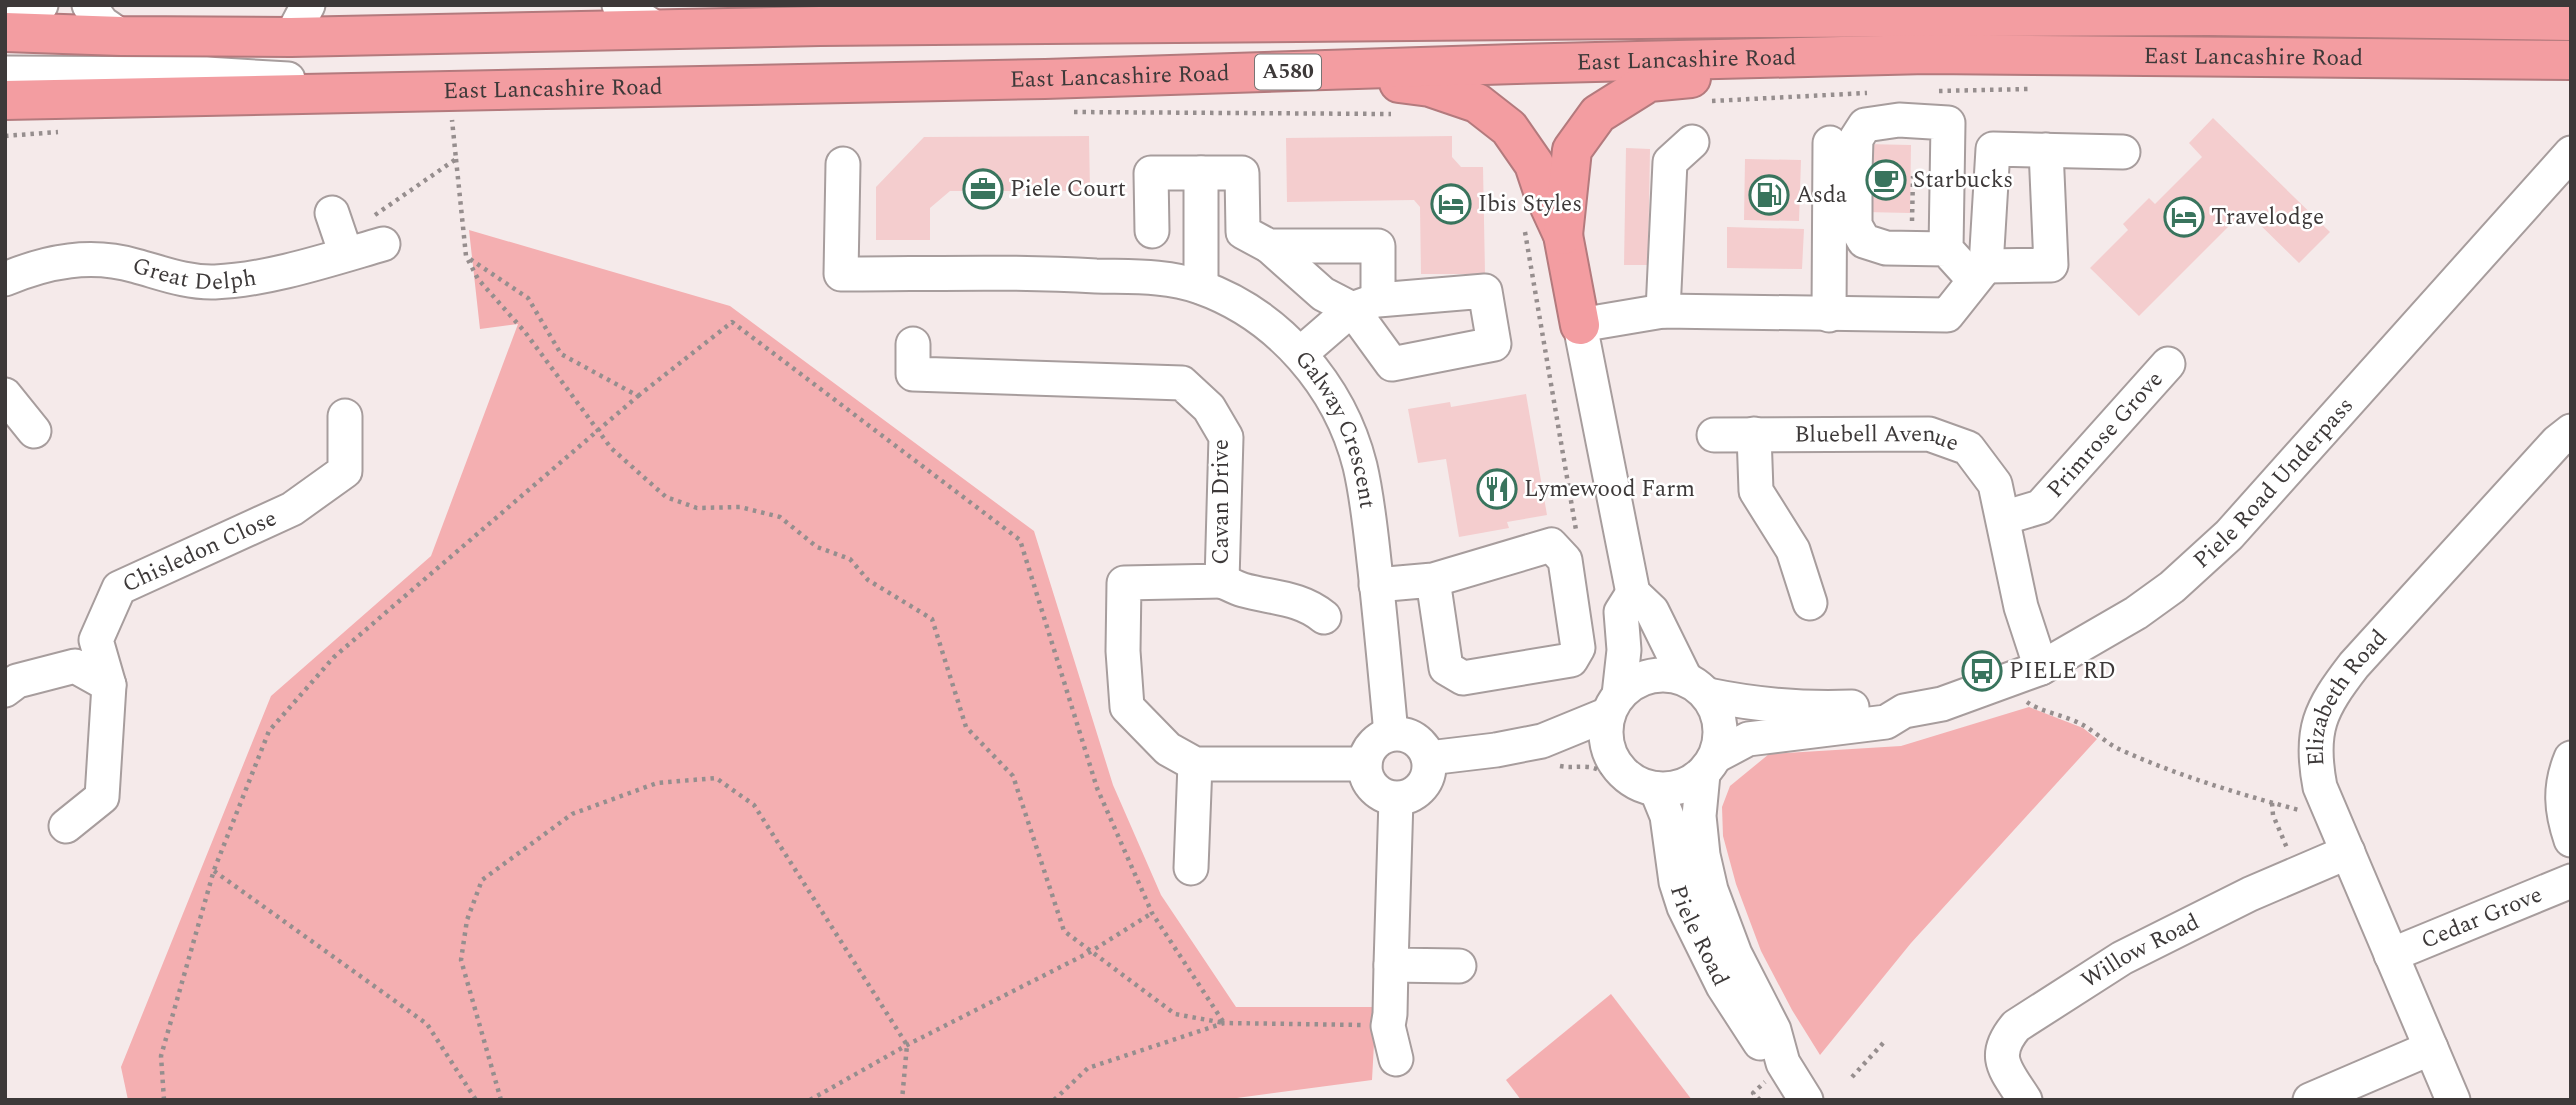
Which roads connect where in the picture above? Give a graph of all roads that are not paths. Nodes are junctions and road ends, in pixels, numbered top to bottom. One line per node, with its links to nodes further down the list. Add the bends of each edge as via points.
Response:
1 (41, 5): 6 (street)
2 (89, 5): 9 (street, via 102,23)
3 (619, 5): 7 (street)
4 (300, 21): 7 (highway, East Lancashire Road / A580); 9 (highway, East Lancashire Road / A580)
5 (2571, 21): 7 (highway, East Lancashire Road / A580, via 2194,16)
6 (5, 26)
7 (657, 29)
8 (5, 32): 9 (highway, East Lancashire Road / A580)
9 (121, 36)
10 (1927, 54): 11 (highway, East Lancashire Road / A580); 12 (highway, East Lancashire Road / A580); 24 (highway, via 1650,82 1598,114 1572,149)
11 (2571, 60)
12 (1289, 72): 15 (highway, East Lancashire Road / A580); 24 (highway, via 1430,87 1477,103 1509,128 1534,164)
13 (5, 73): 15 (street, via 206,74)
14 (5, 100): 15 (highway, East Lancashire Road / A580)
15 (458, 102)
16 (1692, 142): 32 (street, via 1670,162)
17 (1830, 143): 33 (street)
18 (2046, 149): 19 (street); 28 (street, via 1993,149); 28 (street, via 2051,265)
19 (2123, 152)
20 (2571, 153): 51 (street, Piele Road Underpass, via 2229,535 2136,613)
21 (843, 164): 30 (street, Galway Crescent, via 841,274 1162,277)
22 (1201, 173): 23 (street, via 1151,173); 26 (street, via 1242,173 1243,232); 30 (street)
23 (1152, 231)
24 (1563, 235): 34 (highway)
25 (383, 244): 29 (street, Great Delph, via 340,235 244,280 183,279 111,260 84,259 51,263)
26 (1269, 246): 31 (street, via 1322,294); 31 (street, via 1378,246)
27 (1947, 249): 27 (street, via 1886,248 1864,241 1855,225 1855,172 1856,139 1865,125 1899,120 1948,122); 28 (street)
28 (1980, 273): 33 (street, via 1947,315)
29 (5, 279)
30 (1200, 287): 36 (street, Galway Crescent, via 1239,306)
31 (1365, 305): 36 (street)
32 (1663, 311): 33 (street); 34 (street)
33 (1829, 315)
34 (1580, 325): 48 (street)
35 (913, 344): 46 (street, Cavan Drive, via 913,374 1182,383 1209,408 1226,437)
36 (1300, 354): 47 (street, Galway Crescent, via 1326,386 1359,464)
37 (2168, 364): 44 (street, Primrose Grove, via 2040,507)
38 (5, 395): 40 (street)
39 (345, 416): 52 (street, Chisledon Close, via 345,471 292,509 120,587 96,640)
40 (34, 431)
41 (2571, 431): 69 (street, Elizabeth Road, via 2334,690 2316,733 2315,760 2320,787)
42 (1754, 434): 43 (street, Bluebell Avenue); 44 (street, Bluebell Avenue, via 1929,434 1968,448 1995,484); 49 (street, via 1756,491 1793,550)
43 (1714, 435)
44 (2003, 518): 51 (street, Bluebell Avenue, via 2021,607)
45 (1433, 580): 45 (street, via 1552,545 1565,560 1578,648 1571,660 1463,678 1446,668); 47 (street)
46 (1222, 581): 50 (street, via 1304,604); 62 (street, Cavan Drive, via 1124,583 1127,707 1168,749)
47 (1376, 585): 57 (street, Galway Crescent)
48 (1633, 593): 53 (street, via 1652,611); 55 (street, via 1621,612 1624,650)
49 (1810, 603)
50 (1324, 617)
51 (2041, 668): 56 (street, Piele Road Underpass, via 1942,704)
52 (109, 685): 54 (street, via 75,666 18,681); 67 (street, via 102,797)
53 (1696, 687): 55 (street, via 1651,676 1633,682); 56 (street, Piele Road Underpass, via 1750,704 1816,709 1885,705); 64 (street, via 1716,709 1721,725 1720,741)
54 (5, 690)
55 (1614, 704): 58 (street); 60 (street, via 1605,734)
56 (1904, 711): 64 (street, Piele Road Underpass, via 1886,722 1748,739)
57 (1391, 734): 59 (street, via 1419,741); 63 (street, via 1376,742)
58 (1545, 753): 59 (street, via 1496,750); 60 (street)
59 (1429, 758): 66 (street, via 1423,787)
60 (1611, 758): 65 (street)
61 (2571, 758): 68 (street, via 2561,798)
62 (1195, 764): 63 (street); 70 (street)
63 (1365, 764): 66 (street, via 1373,788)
64 (1709, 765): 65 (street, via 1686,785); 77 (street, Piele Road, via 1699,816 1711,890 1735,954 1774,1030)
65 (1645, 794): 77 (street, Piele Road, via 1667,816 1676,882 1723,986 1756,1039)
66 (1396, 799): 73 (street)
67 (66, 827)
68 (2571, 840)
69 (2348, 852): 72 (street, Elizabeth Road); 79 (street, Willow Road, via 2250,894 2122,958 2016,1026 2005,1039 2001,1055)
70 (1191, 867)
71 (2571, 881): 72 (street, Cedar Grove)
72 (2392, 955): 75 (street, Elizabeth Road)
73 (1391, 965): 74 (street); 76 (street, via 1389,1020)
74 (1459, 966)
75 (2431, 1048): 80 (street); 81 (street, Elizabeth Road)
76 (1396, 1059)
77 (1783, 1063): 78 (street, Piele Road)
78 (1806, 1100)
79 (2025, 1100)
80 (2309, 1100)
81 (2453, 1100)

